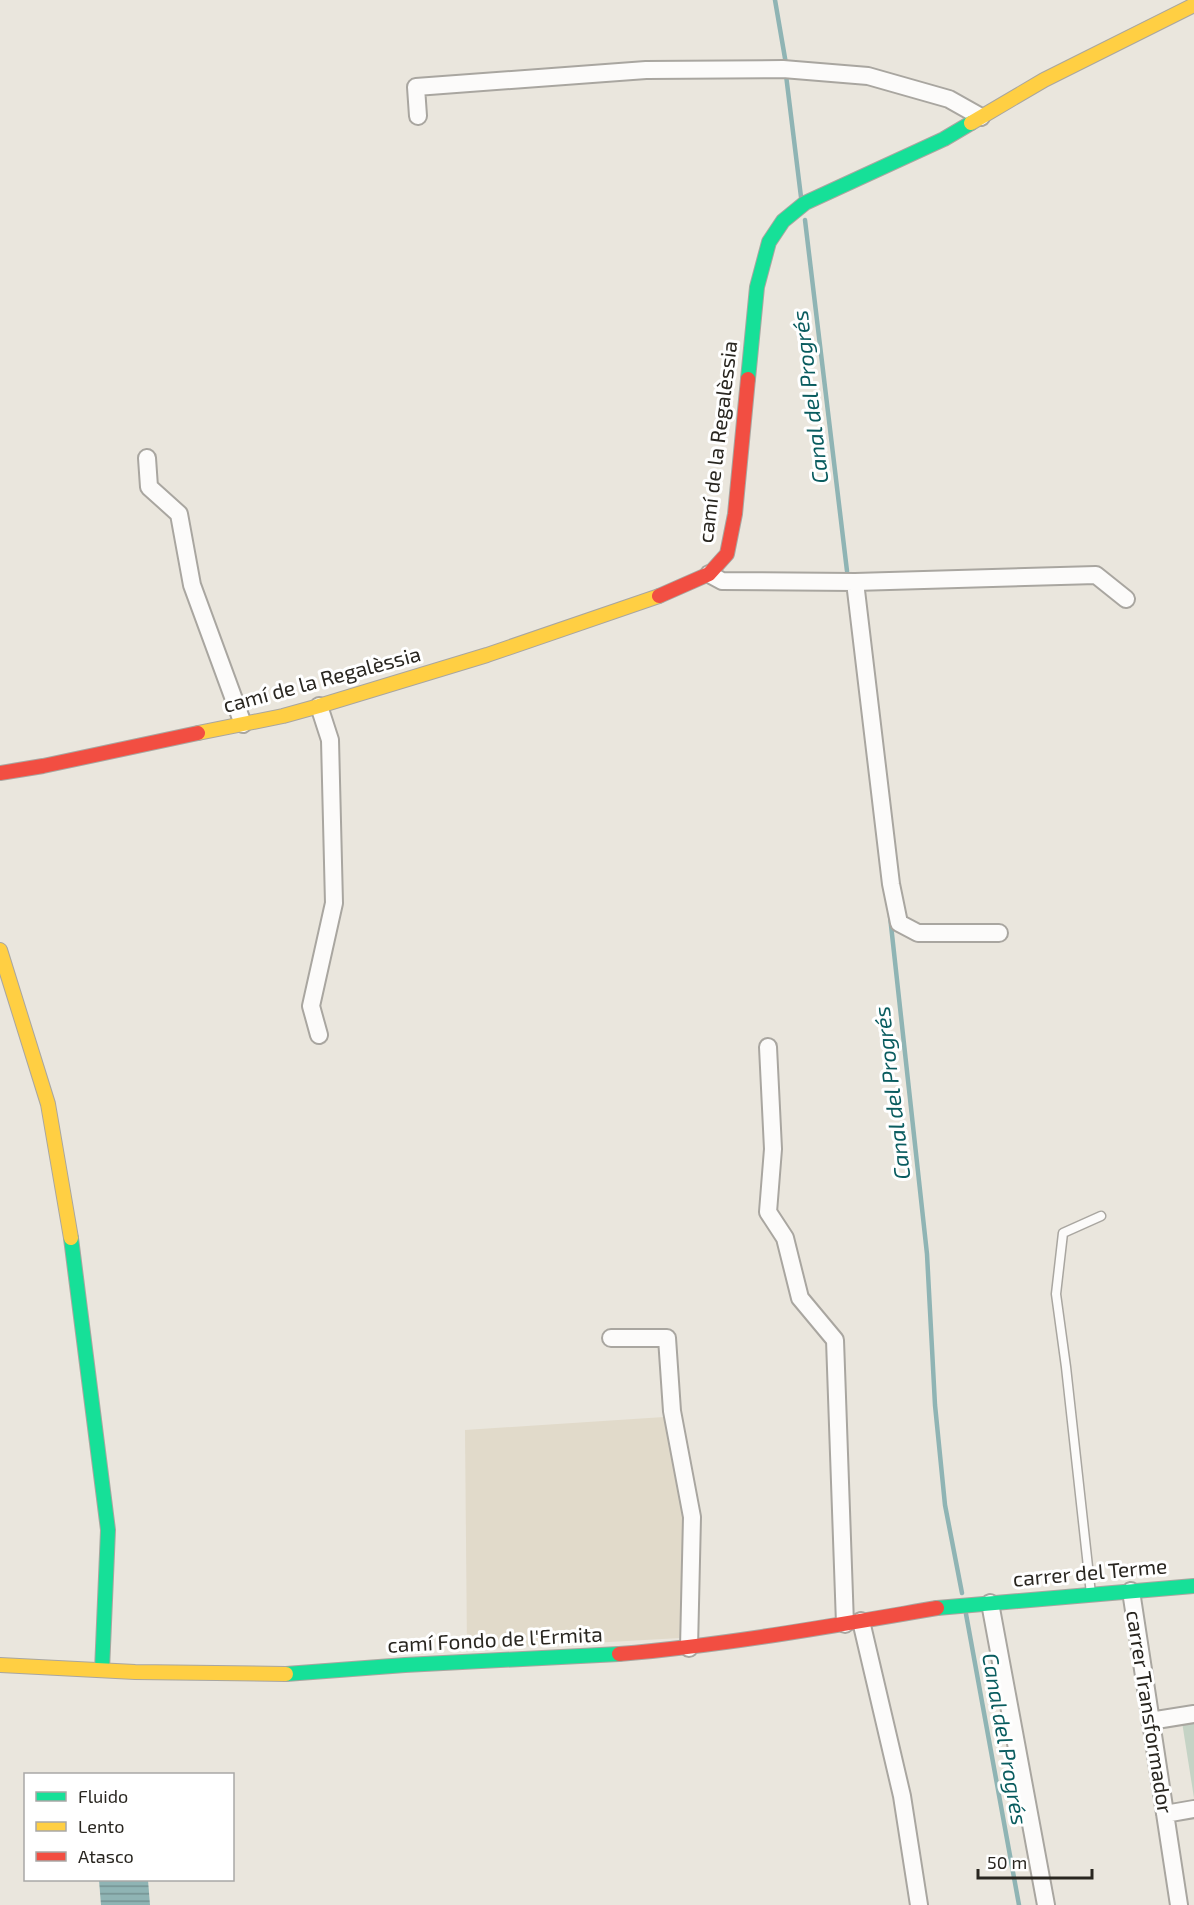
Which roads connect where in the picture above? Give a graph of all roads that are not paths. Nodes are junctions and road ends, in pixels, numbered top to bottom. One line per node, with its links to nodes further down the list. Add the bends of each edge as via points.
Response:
1 (1194, 5): 3 (street, camí de la Regalèssia, via 1044,80)
2 (418, 116): 3 (street, via 416,87 646,70 783,69 868,76 950,99)
3 (981, 117): 5 (street, camí de la Regalèssia, via 944,139 805,203 783,220 770,242 758,287 735,514 727,554)
4 (147, 458): 9 (street, via 149,487 179,514 192,585)
5 (709, 574): 6 (street, via 722,580); 8 (street, camí de la Regalèssia, via 672,591 508,648)
6 (855, 582): 7 (street, via 1096,575); 11 (street, via 899,923 918,933)
7 (1126, 599)
8 (320, 706): 9 (street, camí de la Regalèssia); 13 (street, via 330,740 334,903 311,1006)
9 (243, 724): 10 (street, camí de la Regalèssia)
10 (0, 773)
11 (999, 933)
12 (0, 950): 24 (street, via 48,1104 67,1207 108,1530)
13 (319, 1035)
14 (768, 1047): 21 (street, via 773,1149 768,1212 785,1238 800,1298 835,1340)
15 (1101, 1216): 19 (lane, via 1063,1233 1056,1294)
16 (610, 1338): 22 (street, via 667,1338 672,1411 692,1517)
17 (1194, 1586): 18 (street, carrer del Terme)
18 (1131, 1591): 19 (street, carrer del Terme); 26 (street, carrer Transformador)
19 (1091, 1594): 20 (street, carrer del Terme)
20 (990, 1603): 21 (street, camí Fondo de l'Ermita); 30 (street)
21 (853, 1622): 22 (street, camí Fondo de l'Ermita); 29 (street, via 902,1796)
22 (689, 1648): 24 (street, camí Fondo de l'Ermita, via 283,1674)
23 (0, 1665): 24 (street, camí Fondo de l'Ermita)
24 (102, 1670)
25 (1194, 1714): 26 (street)
26 (1150, 1721): 28 (street, carrer Transformador)
27 (1194, 1809): 28 (street)
28 (1165, 1814): 31 (street, carrer Transformador)
29 (919, 1905)
30 (1046, 1905)
31 (1179, 1905)

